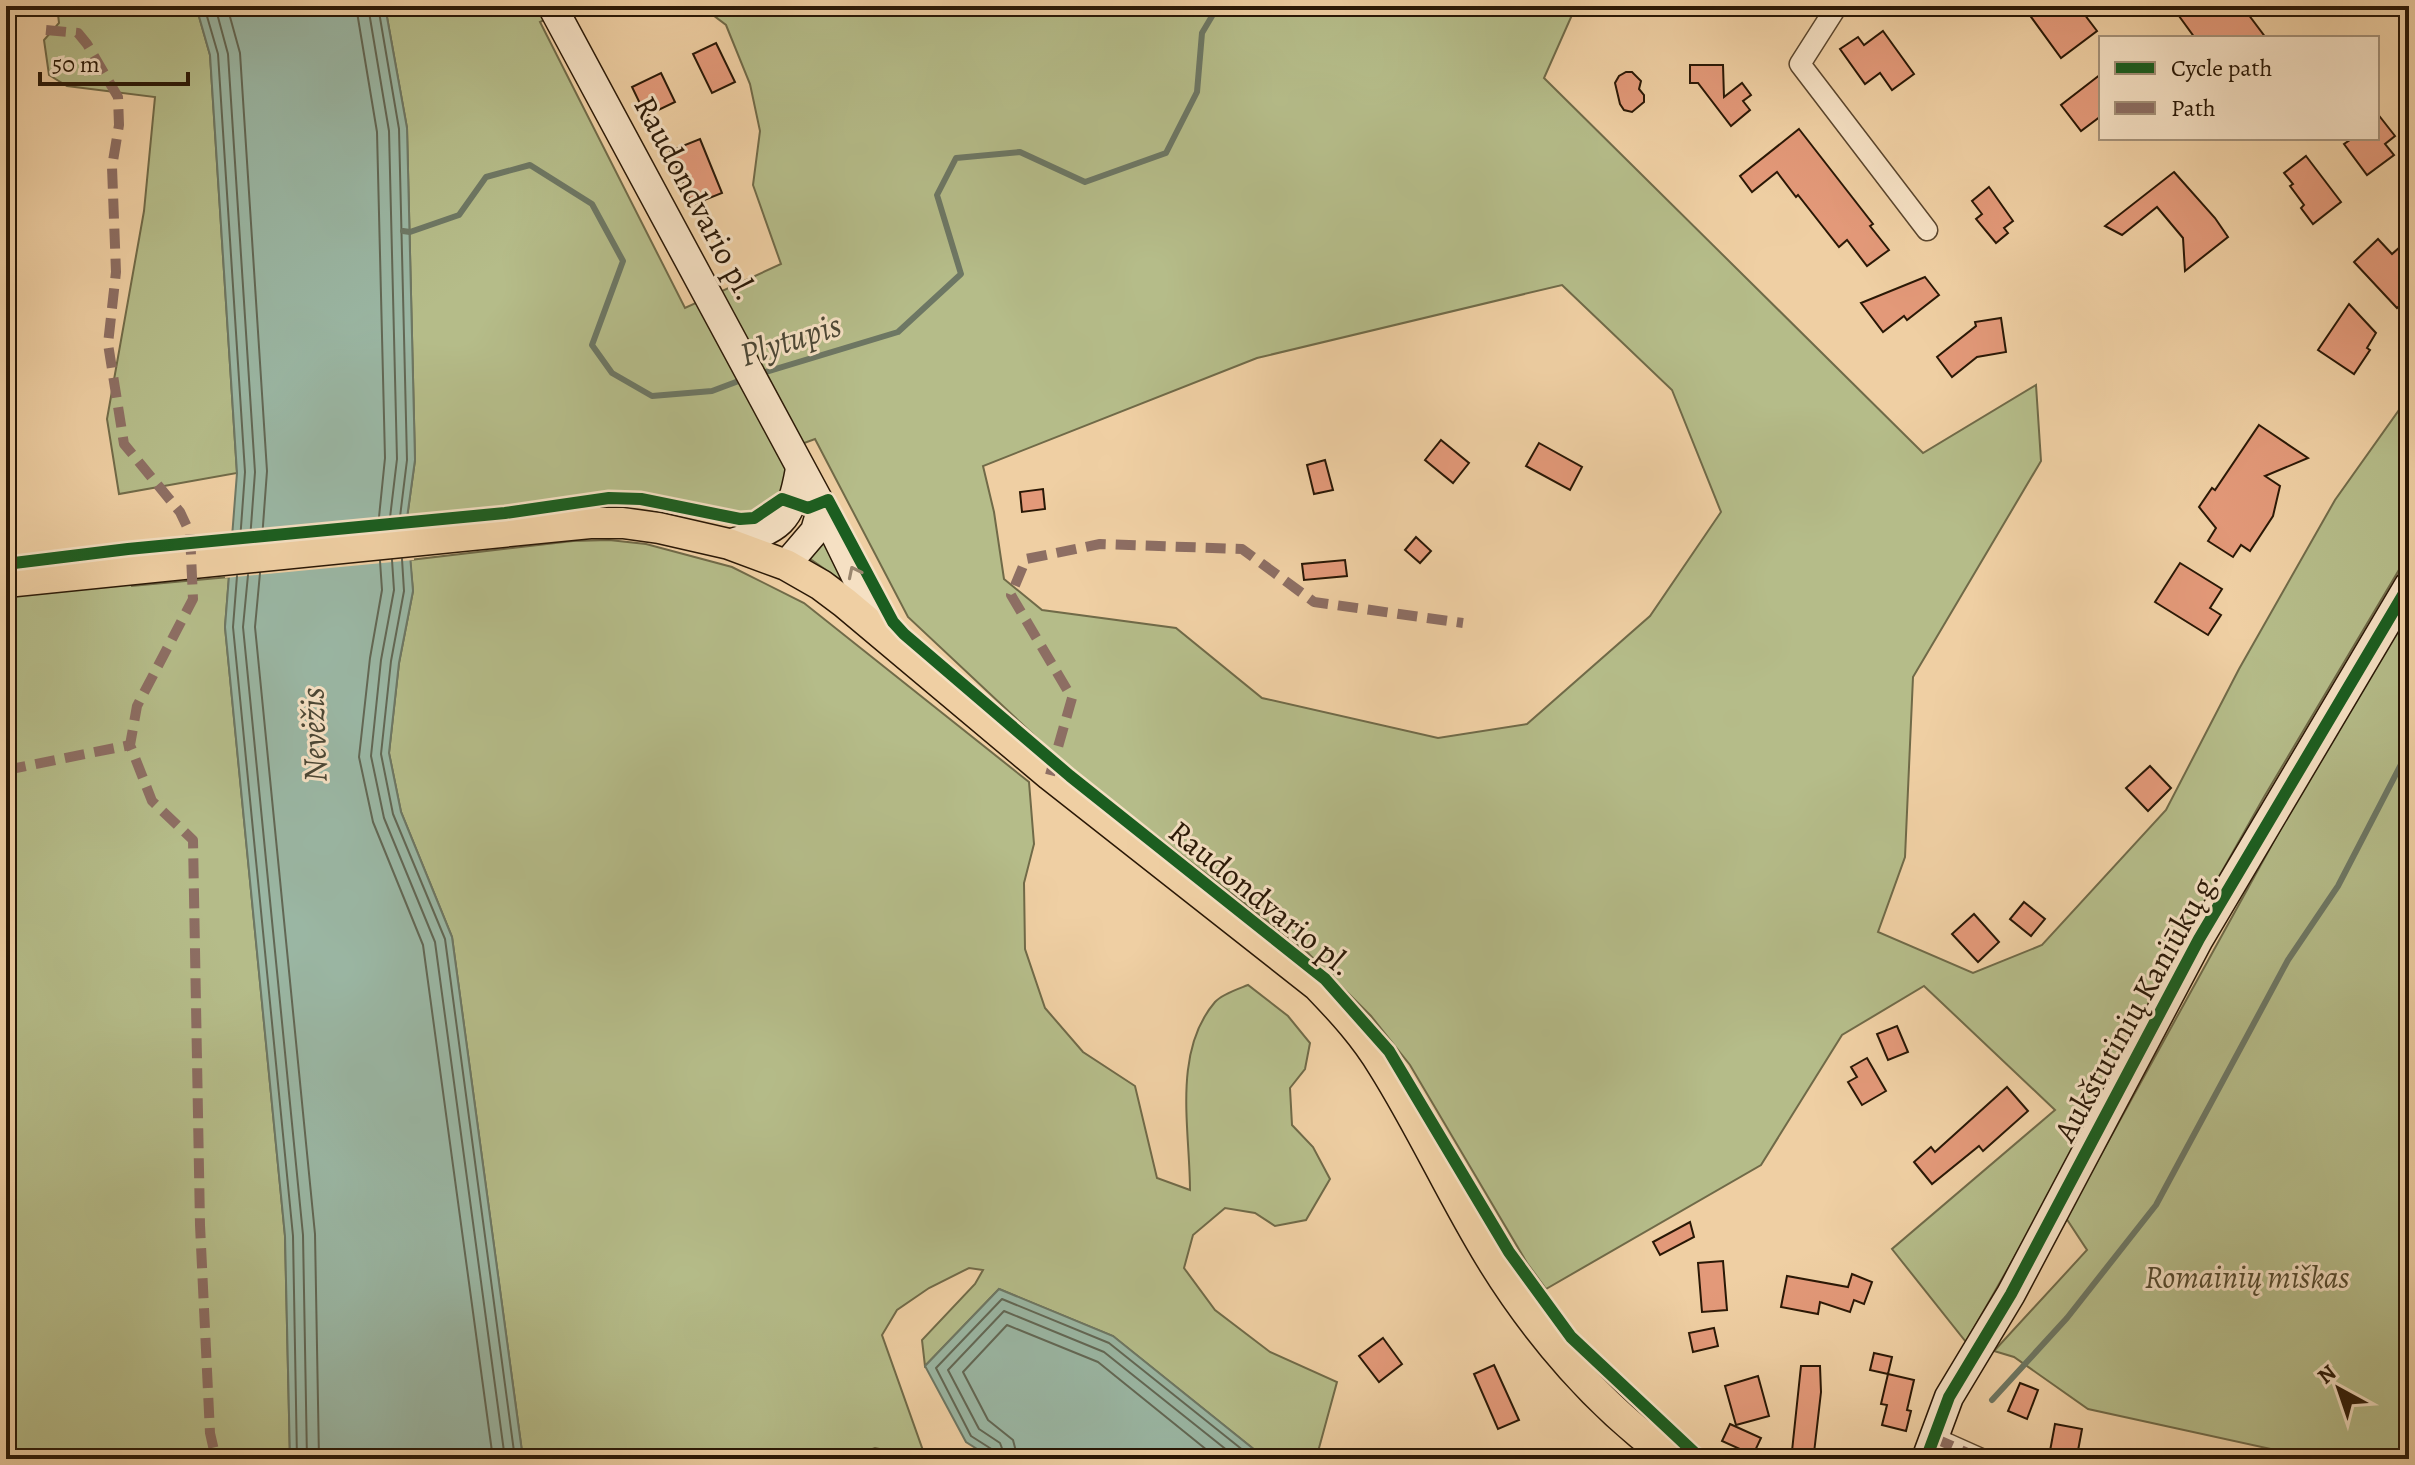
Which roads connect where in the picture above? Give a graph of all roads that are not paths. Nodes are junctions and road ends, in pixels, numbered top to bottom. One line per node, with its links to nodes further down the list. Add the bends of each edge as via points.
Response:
1 (552, 6): 4 (street, Raudondvario pl.)
2 (1837, 6): 3 (street, via 1800,64)
3 (1927, 230)
4 (800, 469): 5 (street, Raudondvario pl.); 6 (street, via 794,502)
5 (822, 507): 8 (street, via 815,531); 11 (street, Raudondvario pl., one-way to 5)
6 (780, 523): 7 (street); 8 (street)
7 (729, 544): 8 (main road, Raudondvario pl.); 9 (main road, Raudondvario pl., via 659,528 590,523)
8 (786, 565): 11 (main road, Raudondvario pl.)
9 (6, 582)
10 (2409, 585): 12 (street, Aukštutinių Kaniūkų g., via 2199,939 2011,1294 1949,1397)
11 (886, 637): 13 (main road, Raudondvario pl., via 1050,775 1318,986 1383,1064 1517,1299 1637,1434)
12 (1930, 1448): 14 (street)
13 (1673, 1459)
14 (1981, 1459)

